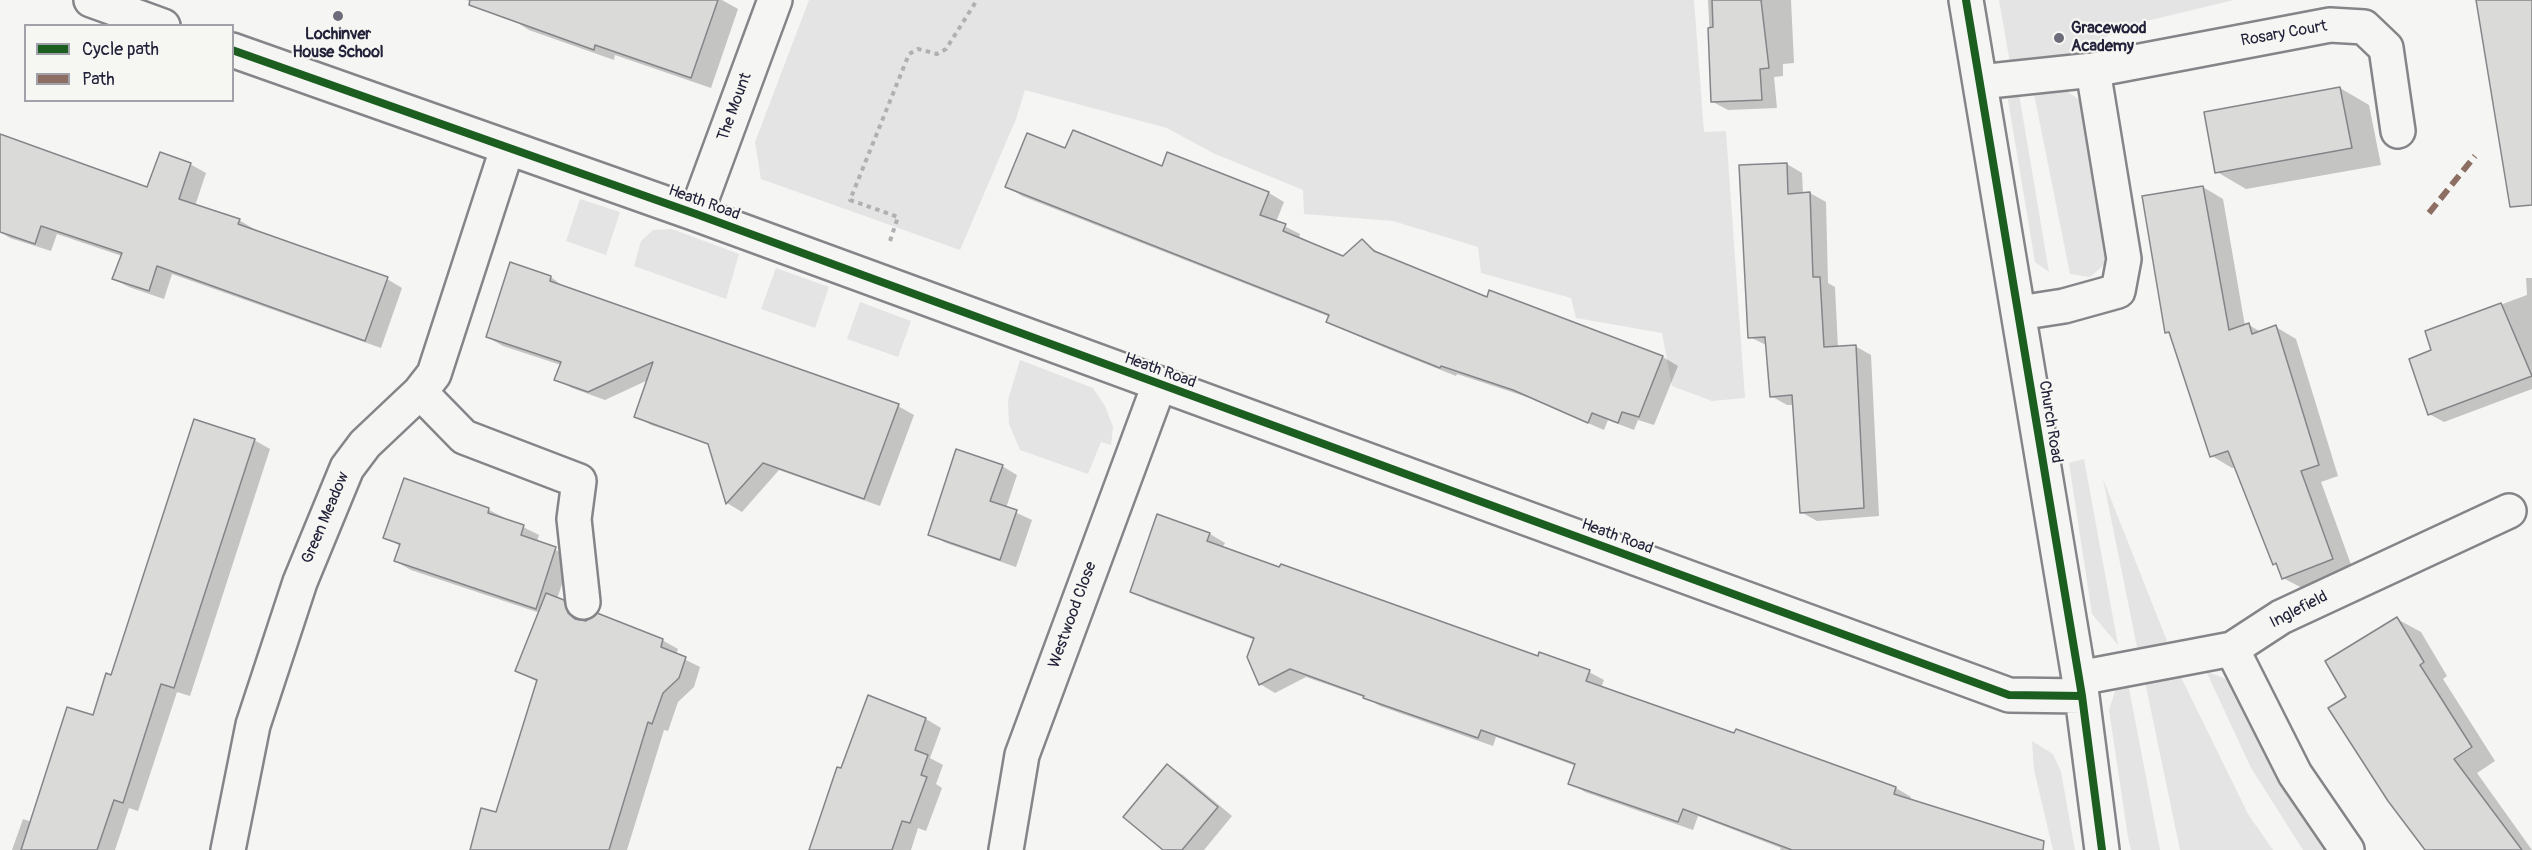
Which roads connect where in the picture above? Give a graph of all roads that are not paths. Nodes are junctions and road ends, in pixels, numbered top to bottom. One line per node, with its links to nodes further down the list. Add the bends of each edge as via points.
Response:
1 (775, 0): 10 (street, The Mount)
2 (1966, 0): 7 (street, Church Road)
3 (110, 3): 4 (street)
4 (158, 24)
5 (234, 51): 9 (street, Heath Road)
6 (2093, 70): 7 (street, Rosary Court); 8 (street, Rosary Court, via 2330,25 2364,27 2386,48); 11 (street, via 2124,259 2118,291)
7 (1980, 82): 11 (street, Church Road)
8 (2398, 130)
9 (507, 149): 10 (street, Heath Road); 13 (street, Green Meadow, via 434,374)
10 (696, 214): 12 (street, Heath Road)
11 (2019, 313): 17 (street, Church Road)
12 (1159, 385): 17 (street, Heath Road, via 2009,694); 19 (street, Westwood Close, via 1022,755)
13 (420, 392): 15 (street, via 464,437 579,481 574,519); 18 (street, Green Meadow, via 365,444 347,468 300,582 253,725)
14 (2509, 511): 16 (street, Inglefield, via 2281,617)
15 (583, 602)
16 (2232, 649): 17 (street, Inglefield); 21 (street, via 2295,774)
17 (2081, 687): 20 (street, Church Road)
18 (228, 850)
19 (1006, 850)
20 (2102, 850)
21 (2348, 850)

